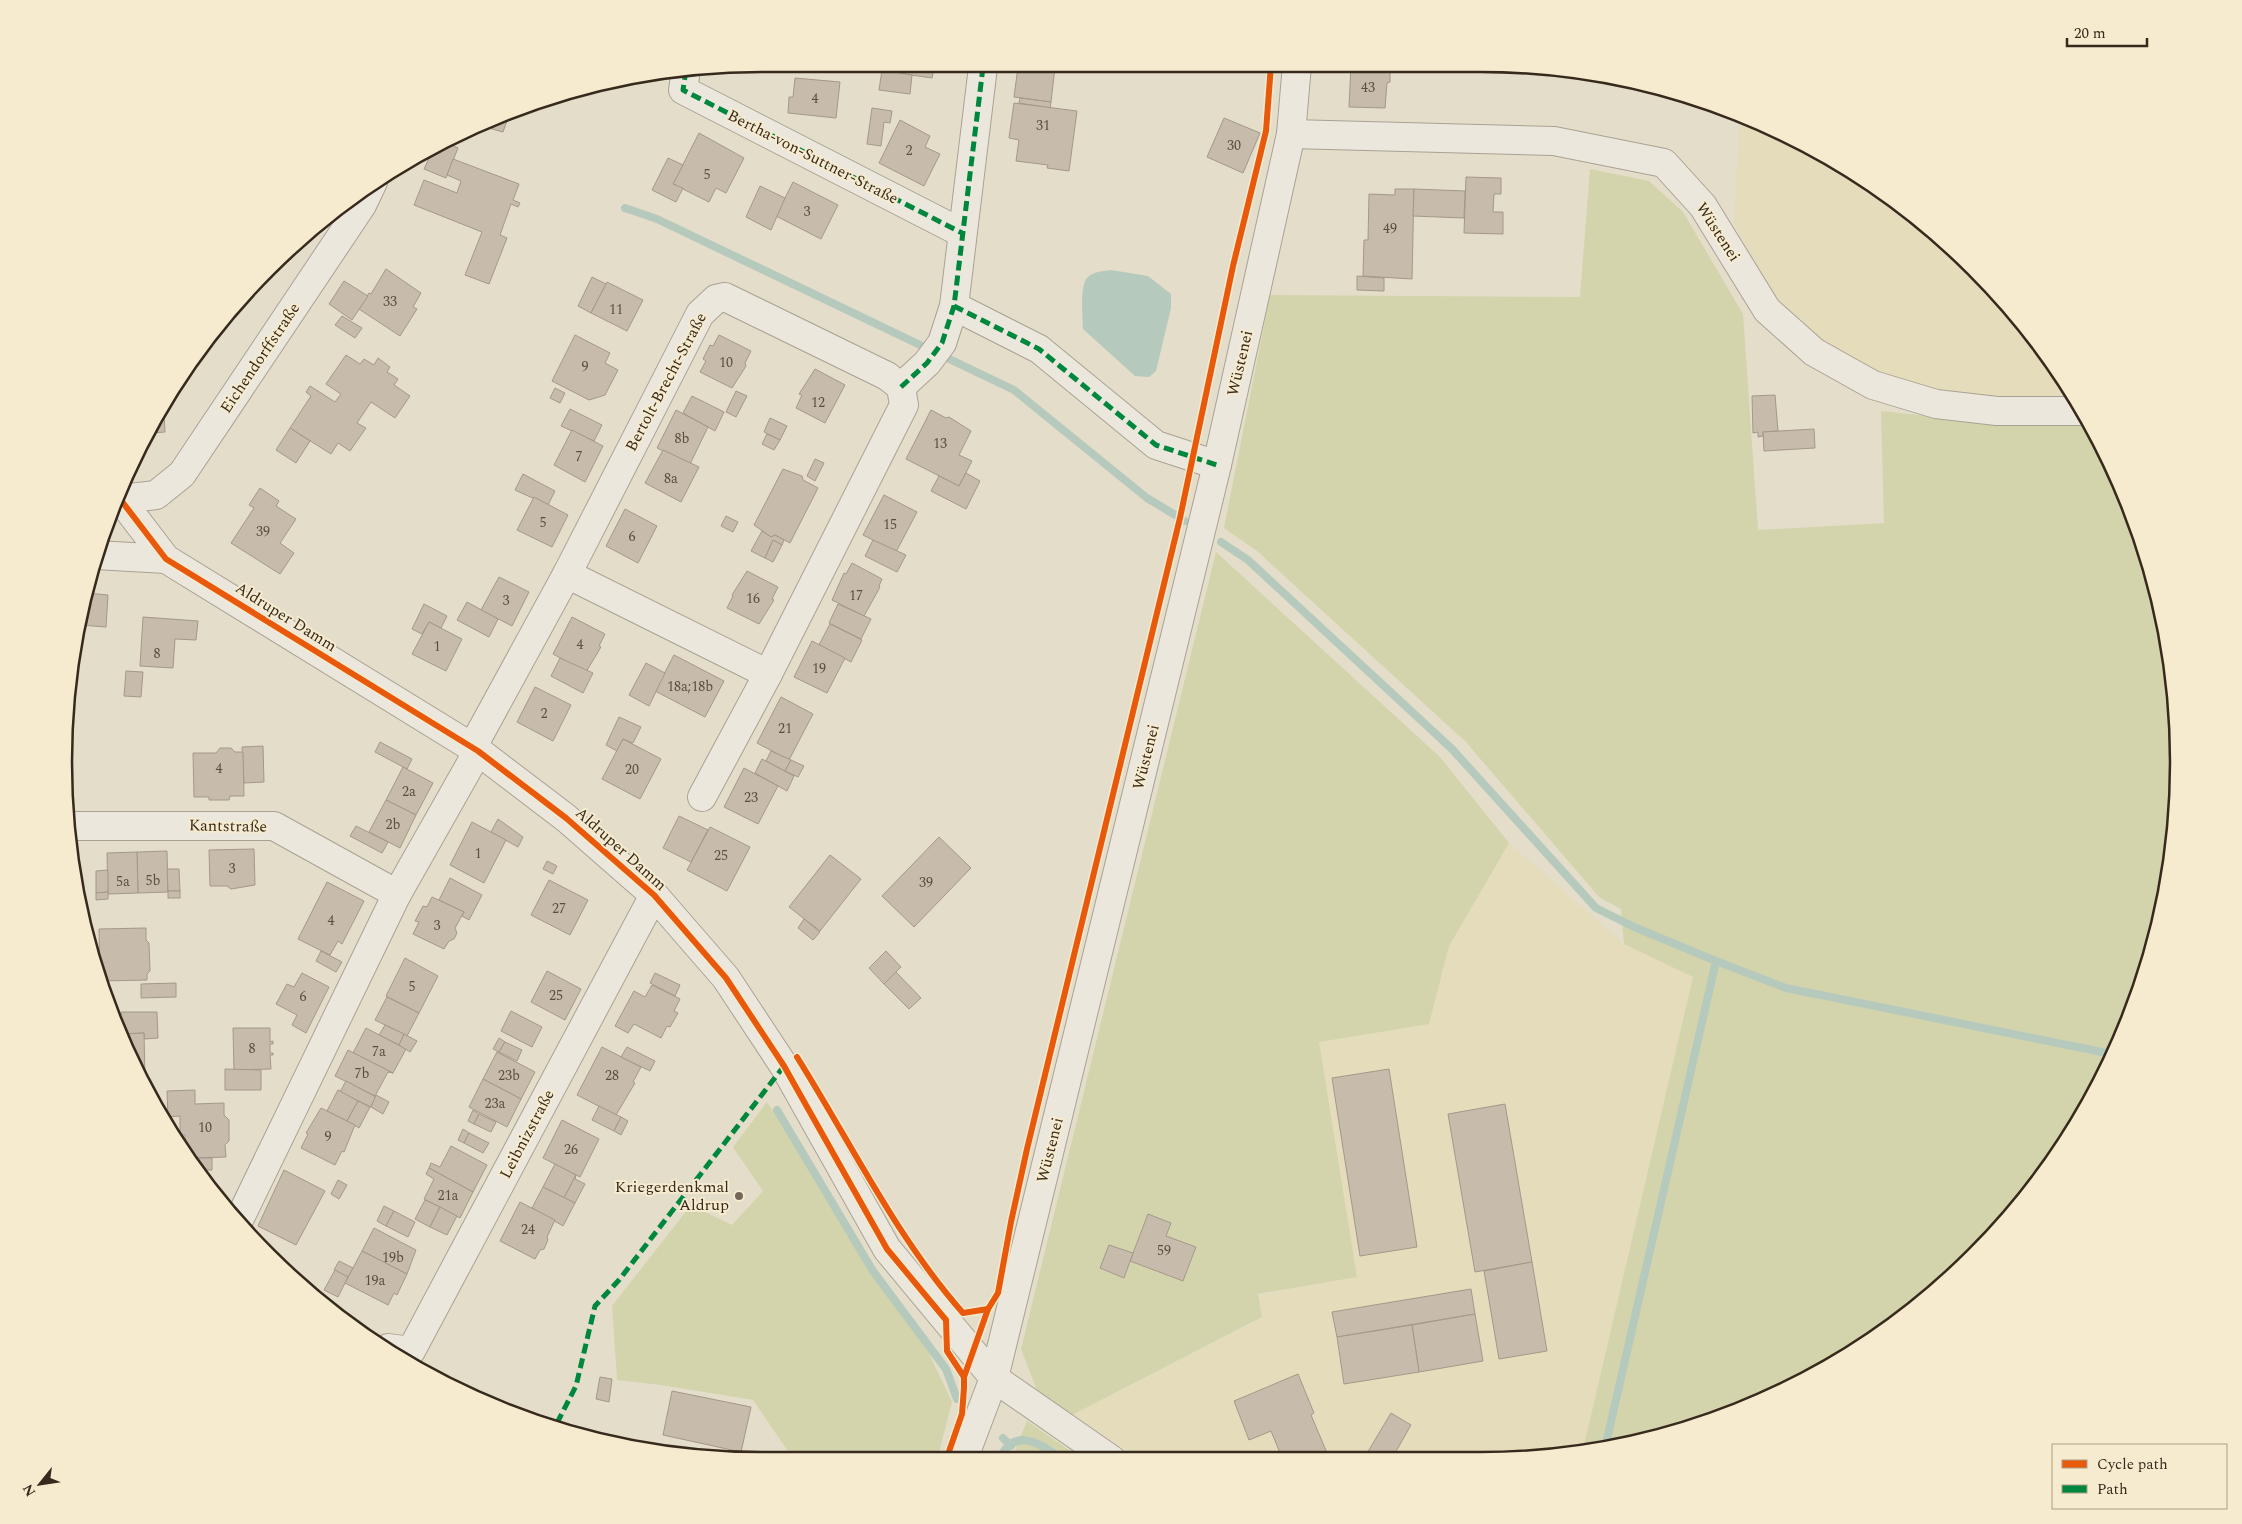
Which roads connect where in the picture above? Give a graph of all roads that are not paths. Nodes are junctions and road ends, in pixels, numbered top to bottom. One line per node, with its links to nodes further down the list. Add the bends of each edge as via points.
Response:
1 (982, 72): 6 (street)
2 (1296, 72): 4 (street, Wüstenei)
3 (685, 77): 6 (street, Bertha-von-Suttner-Straße, via 683,90)
4 (1291, 134): 9 (street, Wüstenei, via 1554,141 1664,163 1704,206 1767,310 1814,352 1873,385 1936,404 1997,411); 10 (street, Wüstenei)
5 (365, 199): 11 (street, Eichendorffstraße, via 182,474 156,495)
6 (962, 233): 7 (street)
7 (954, 306): 8 (street, via 934,353); 10 (street, via 1039,349 1156,445)
8 (901, 387): 15 (street, Bertolt-Brecht-Straße, via 887,376 725,296 716,299 700,314); 16 (street, via 904,405)
9 (2073, 410)
10 (1217, 465): 24 (street, Wüstenei)
11 (126, 497)
12 (123, 503): 14 (street, Aldruper Damm)
13 (104, 555): 14 (street)
14 (166, 559): 17 (street, Aldruper Damm)
15 (567, 574): 16 (street); 17 (street, Bertolt-Brecht-Straße)
16 (768, 674): 18 (street)
17 (475, 749): 20 (street); 21 (street, Aldruper Damm, via 566,818)
18 (702, 797)
19 (76, 826): 20 (street, Kantstraße, via 274,826)
20 (397, 894): 22 (street)
21 (654, 896): 23 (street, Leibnizstraße, via 411,1351); 24 (street, Aldruper Damm, via 726,978 742,1002 784,1066 887,1249)
22 (242, 1214)
23 (403, 1350)
24 (994, 1378): 25 (street, Wüstenei); 26 (street, Aldruper Damm)
25 (966, 1452)
26 (1100, 1452)

